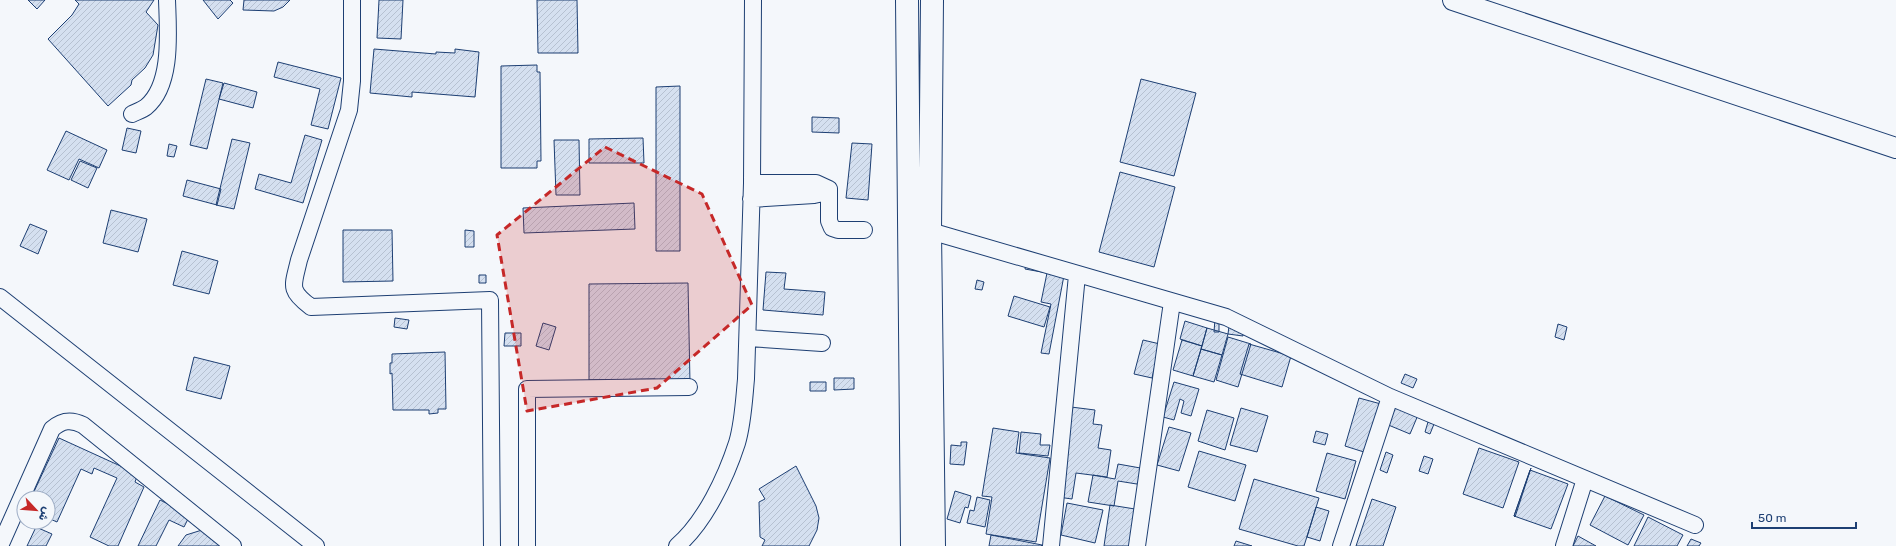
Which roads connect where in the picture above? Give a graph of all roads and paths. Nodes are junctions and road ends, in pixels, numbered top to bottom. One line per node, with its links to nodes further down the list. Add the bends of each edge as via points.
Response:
1 (168, 0): 7 (street, via 168,55 161,86 146,106)
2 (352, 0): 26 (street, via 352,81 349,110 298,260 293,285 297,297 311,307 490,300)
3 (753, 0): 9 (street)
4 (907, 0): 29 (highway)
5 (932, 0): 13 (highway)
6 (1453, 0): 8 (main road)
7 (132, 114)
8 (1896, 148)
9 (752, 183): 10 (street, via 816,183); 11 (street)
10 (829, 189): 11 (street, via 817,195); 12 (street, via 829,221 832,228)
11 (751, 199): 17 (street)
12 (864, 230)
13 (930, 231): 14 (street); 30 (highway)
14 (1077, 275): 16 (street); 31 (street)
15 (0, 298): 25 (street)
16 (1172, 302): 20 (street, via 1226,317); 32 (street)
17 (748, 338): 18 (street); 28 (street, via 746,379 737,442 724,478 702,518)
18 (822, 343)
19 (689, 387): 27 (street, via 527,389)
20 (1390, 397): 21 (street); 33 (street)
21 (1585, 479): 22 (street); 34 (street)
22 (1695, 525)
23 (0, 546): 24 (street, via 52,429 63,421 70,420 83,425)
24 (233, 546)
25 (316, 546)
26 (492, 546)
27 (527, 546)
28 (677, 546)
29 (912, 546)
30 (934, 546)
31 (1051, 546)
32 (1138, 546)
33 (1341, 546)
34 (1564, 546)

